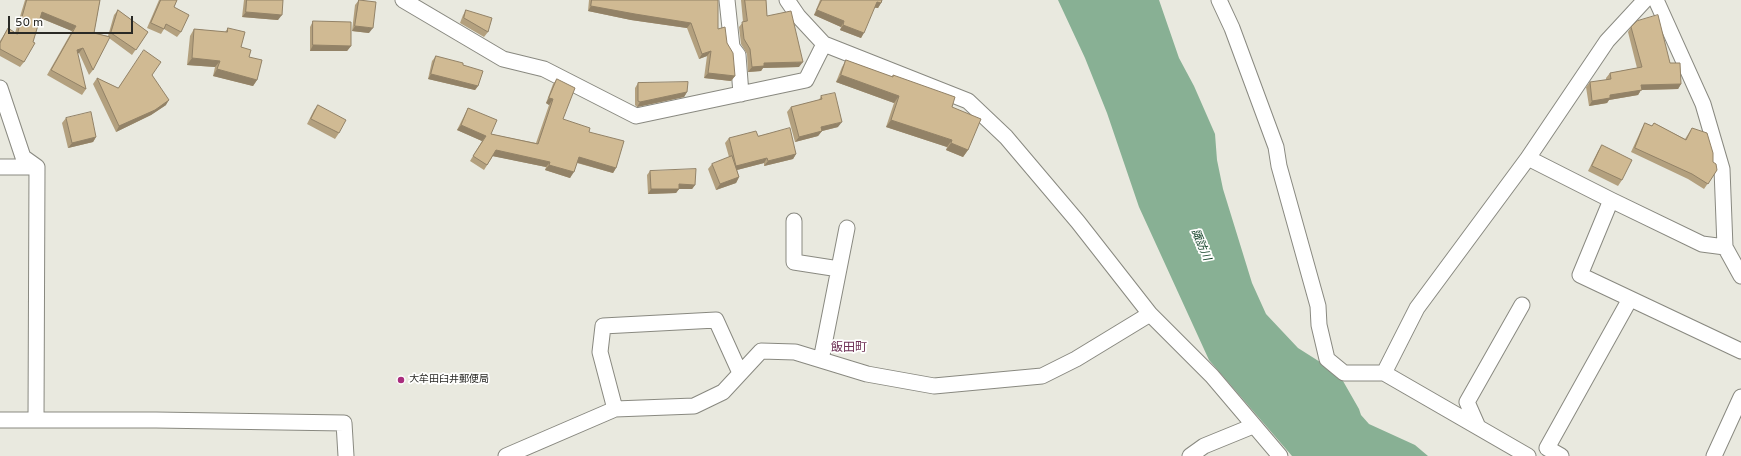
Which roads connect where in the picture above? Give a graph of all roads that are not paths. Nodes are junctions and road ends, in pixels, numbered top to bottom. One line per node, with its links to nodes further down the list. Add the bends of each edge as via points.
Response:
1 (404, 0): 9 (street, via 503,59 544,69 636,116)
2 (727, 0): 9 (street, via 732,47 738,55)
3 (787, 0): 7 (street)
4 (1219, 0): 25 (street, via 1276,147 1318,306 1319,324 1327,359 1344,372)
5 (1645, 0): 10 (street, via 1607,41)
6 (1656, 0): 16 (street, via 1703,104 1722,169)
7 (824, 44): 9 (street, via 806,80); 21 (street, via 968,101 1006,137 1078,222)
8 (0, 88): 12 (street, via 23,157)
9 (741, 94)
10 (1528, 158): 13 (street); 25 (street, via 1417,308)
11 (0, 167): 12 (street)
12 (36, 167): 29 (street)
13 (1611, 200): 16 (street, via 1702,244); 19 (street, via 1580,275)
14 (794, 221): 17 (street, via 794,262)
15 (847, 228): 17 (street)
16 (1725, 247): 18 (street)
17 (839, 269): 23 (street)
18 (1741, 276)
19 (1630, 299): 22 (street); 37 (street, via 1547,448)
20 (1522, 305): 31 (street, via 1467,402)
21 (1150, 314): 23 (street, via 1076,360 1042,376 934,386 867,374); 30 (street, via 1212,376)
22 (1741, 351)
23 (821, 360): 24 (street, via 795,352 760,351)
24 (740, 373): 27 (street, via 723,392 694,406); 27 (street, via 716,320 603,326 600,352)
25 (1384, 373): 31 (street)
26 (1741, 397): 38 (street)
27 (615, 409): 33 (street)
28 (0, 420): 29 (street)
29 (36, 420): 32 (street, via 344,423)
30 (1253, 426): 34 (street, via 1204,446); 35 (street)
31 (1478, 428): 36 (street)
32 (346, 456)
33 (506, 456)
34 (1190, 456)
35 (1280, 456)
36 (1528, 456)
37 (1561, 456)
38 (1714, 456)

